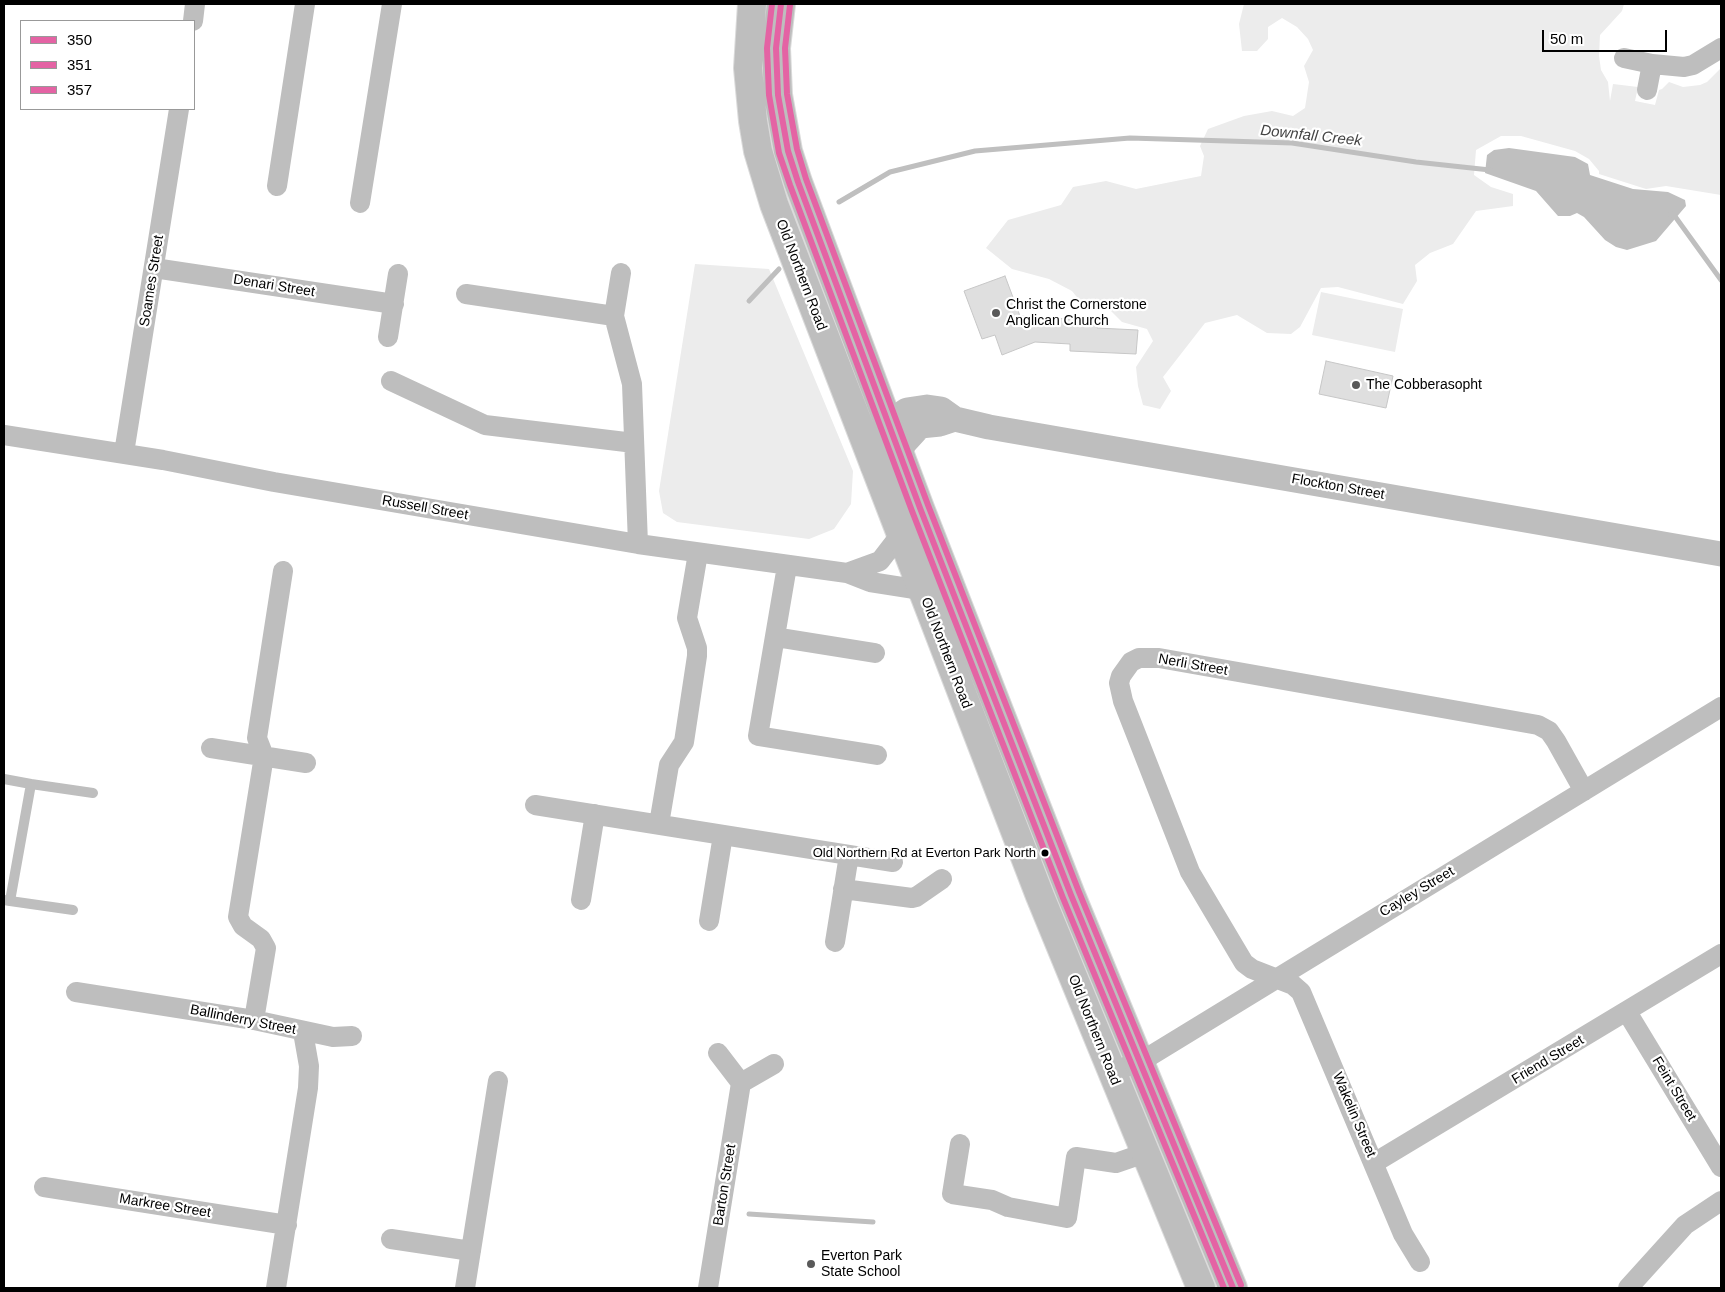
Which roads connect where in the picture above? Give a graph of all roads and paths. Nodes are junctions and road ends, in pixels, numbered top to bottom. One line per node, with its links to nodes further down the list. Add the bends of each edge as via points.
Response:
1 (196, 4): 6 (street)
2 (306, 4): 12 (street)
3 (392, 4): 13 (street)
4 (752, 4): 28 (highway, Old Northern Road, via 748,68 758,150 774,204)
5 (780, 4): 23 (highway, Old Northern Road, via 776,72 788,150)
6 (193, 20)
7 (1721, 48): 9 (street, via 1693,65)
8 (1624, 58): 9 (street)
9 (1652, 64): 10 (street)
10 (1647, 90)
11 (179, 110): 14 (street, Soames Street)
12 (277, 186)
13 (360, 203)
14 (154, 268): 18 (street, Denari Street); 27 (street, Soames Street)
15 (621, 273): 19 (street)
16 (398, 274): 18 (street)
17 (466, 294): 19 (street)
18 (394, 304): 20 (street)
19 (614, 316): 25 (street, via 632,384)
20 (388, 337)
21 (391, 381): 25 (street, via 485,425)
22 (955, 419): 23 (street, Flockton Street, via 941,409 920,407 901,413); 26 (street, Flockton Street, via 920,426); 32 (street, Flockton Street)
23 (889, 422): 26 (highway, Old Northern Road); 28 (street, via 880,435)
24 (4, 435): 27 (street, Russell Street)
25 (634, 443): 30 (street)
26 (899, 449): 64 (highway, Old Northern Road)
27 (124, 453): 30 (street, Russell Street)
28 (873, 466): 29 (highway, Old Northern Road)
29 (900, 535): 35 (street, Russell Street, via 880,560); 36 (highway, Old Northern Road)
30 (638, 544): 31 (street, Russell Street)
31 (698, 553): 33 (street, Russell Street); 50 (street, via 687,618 697,656 684,742 669,766)
32 (1721, 554)
33 (787, 566): 35 (street, Russell Street); 37 (street)
34 (283, 571): 41 (street, via 257,738)
35 (847, 573): 36 (street, Russell Street, via 870,582)
36 (921, 590): 67 (highway, Old Northern Road)
37 (775, 637): 38 (street); 42 (street, via 758,736)
38 (875, 653)
39 (1721, 707): 46 (street, Cayley Street)
40 (211, 748): 41 (street)
41 (264, 756): 43 (street); 66 (street, via 238,917 266,948)
42 (877, 756)
43 (306, 763)
44 (4, 779): 45 (lane)
45 (32, 784): 47 (lane); 56 (lane)
46 (1584, 791): 62 (street, Cayley Street); 62 (street, Nerli Street, via 1556,741 1549,731 1538,725 1159,658 1139,658 1132,662 1121,676 1120,692 1190,872 1244,963)
47 (94, 793)
48 (536, 805): 49 (street)
49 (595, 814): 50 (street); 57 (street)
50 (659, 824): 51 (street)
51 (723, 835): 52 (street); 59 (street)
52 (849, 855): 53 (street); 55 (street)
53 (893, 862)
54 (942, 879): 55 (street, via 912,898)
55 (843, 889): 60 (street)
56 (7, 900): 58 (lane)
57 (581, 900)
58 (73, 910)
59 (708, 921)
60 (835, 942)
61 (1721, 954): 65 (street, Friend Street)
62 (1276, 978): 71 (street, Cayley Street); 78 (street, Wakelin Street, via 1293,985 1300,992)
63 (76, 992): 66 (street, Ballinderry Street)
64 (1113, 1000): 67 (highway, via 1104,1019); 71 (highway, Old Northern Road)
65 (1627, 1012): 78 (street, Friend Street); 79 (street, Feint Street)
66 (254, 1020): 68 (street, Ballinderry Street)
67 (1092, 1026): 73 (highway, Old Northern Road)
68 (303, 1032): 69 (street, via 333,1037); 82 (street, Ballinderry Street, via 309,1066 308,1088)
69 (352, 1036)
70 (718, 1053): 75 (street)
71 (1139, 1061): 73 (street, Cayley Street); 90 (highway, Old Northern Road)
72 (774, 1064): 75 (street)
73 (1112, 1073): 77 (highway, Old Northern Road)
74 (498, 1081): 84 (street)
75 (741, 1083): 88 (street, Barton Street)
76 (960, 1144): 77 (street, via 952,1194 1067,1218 1076,1157 1116,1163)
77 (1145, 1153): 89 (highway, Old Northern Road)
78 (1374, 1163): 85 (street, Wakelin Street, via 1403,1234)
79 (1721, 1167)
80 (44, 1187): 82 (street, Markree Street)
81 (1721, 1201): 91 (street, via 1685,1226)
82 (287, 1225): 86 (street, Ballinderry Street)
83 (391, 1239): 84 (street)
84 (471, 1251): 87 (street)
85 (1420, 1262)
86 (276, 1288)
87 (465, 1288)
88 (708, 1288)
89 (1201, 1288)
90 (1233, 1288)
91 (1628, 1288)

